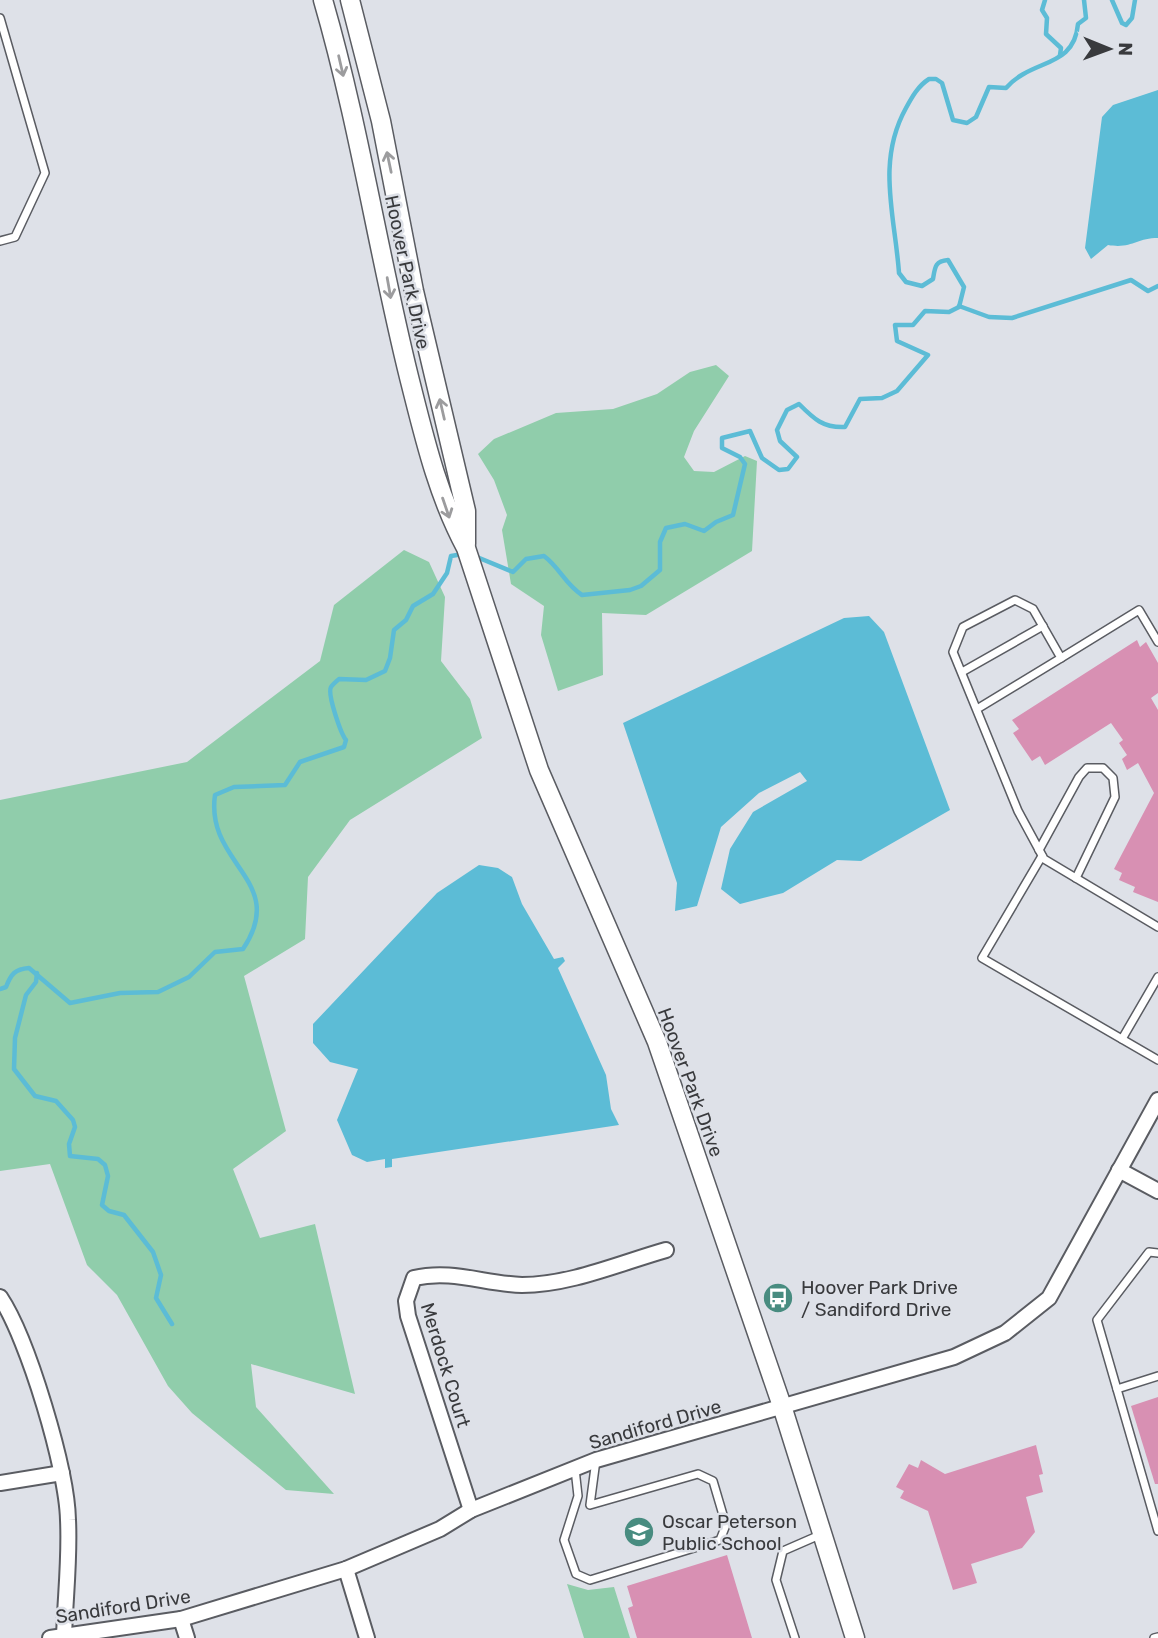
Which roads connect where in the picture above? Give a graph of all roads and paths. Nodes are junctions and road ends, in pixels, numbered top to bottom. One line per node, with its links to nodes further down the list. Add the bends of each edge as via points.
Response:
1 (323, 0): 5 (street, Hoover Park Drive, one-way to 5, via 428,454 449,517)
2 (350, 0): 5 (street, Hoover Park Drive, one-way to 2, via 466,511)
3 (0, 18): 4 (lane, via 45,173 15,237)
4 (0, 241)
5 (466, 548): 25 (street, Hoover Park Drive, via 539,770 657,1042)
6 (1043, 626): 8 (lane); 9 (lane); 9 (lane, via 1033,609 1015,600 963,627 953,652)
7 (1158, 642): 8 (lane, via 1139,610)
8 (1061, 658): 10 (lane)
9 (962, 672): 10 (lane)
10 (976, 709): 11 (lane)
11 (1040, 853): 12 (lane); 12 (lane, via 1079,778 1087,768 1103,768 1113,778 1115,797); 15 (lane, via 982,958)
12 (1076, 878): 13 (lane)
13 (1158, 926)
14 (1158, 977): 15 (lane)
15 (1122, 1039): 16 (lane)
16 (1158, 1060)
17 (1158, 1100): 18 (street, Sandiford Drive)
18 (1119, 1170): 19 (street); 25 (street, Sandiford Drive, via 1049,1298 1005,1333 954,1357)
19 (1158, 1191)
20 (666, 1251): 30 (street, Merdock Court, via 553,1282 521,1285 446,1275 414,1278 406,1301 408,1317)
21 (1158, 1253): 24 (lane, via 1149,1252 1097,1320)
22 (0, 1297): 28 (street, via 25,1349)
23 (1158, 1376): 24 (lane)
24 (1117, 1389): 31 (lane)
25 (782, 1406): 26 (street, Sandiford Drive); 32 (street, Hoover Park Drive)
26 (596, 1460): 27 (street, Sandiford Drive); 27 (lane, via 590,1506 698,1474 713,1481 726,1525 720,1540 590,1580 576,1574 564,1540 578,1496)
27 (575, 1468): 30 (street, Sandiford Drive)
28 (62, 1473): 29 (street); 35 (street, via 68,1518)
29 (0, 1483)
30 (471, 1510): 33 (street, Sandiford Drive, via 440,1529)
31 (1158, 1531)
32 (823, 1534): 38 (lane, via 783,1551 776,1580); 39 (street, Hoover Park Drive)
33 (345, 1569): 34 (street, Sandiford Drive); 37 (street)
34 (181, 1619): 35 (street, Sandiford Drive); 36 (street)
35 (59, 1637)
36 (187, 1638)
37 (367, 1638)
38 (795, 1638)
39 (855, 1638)

